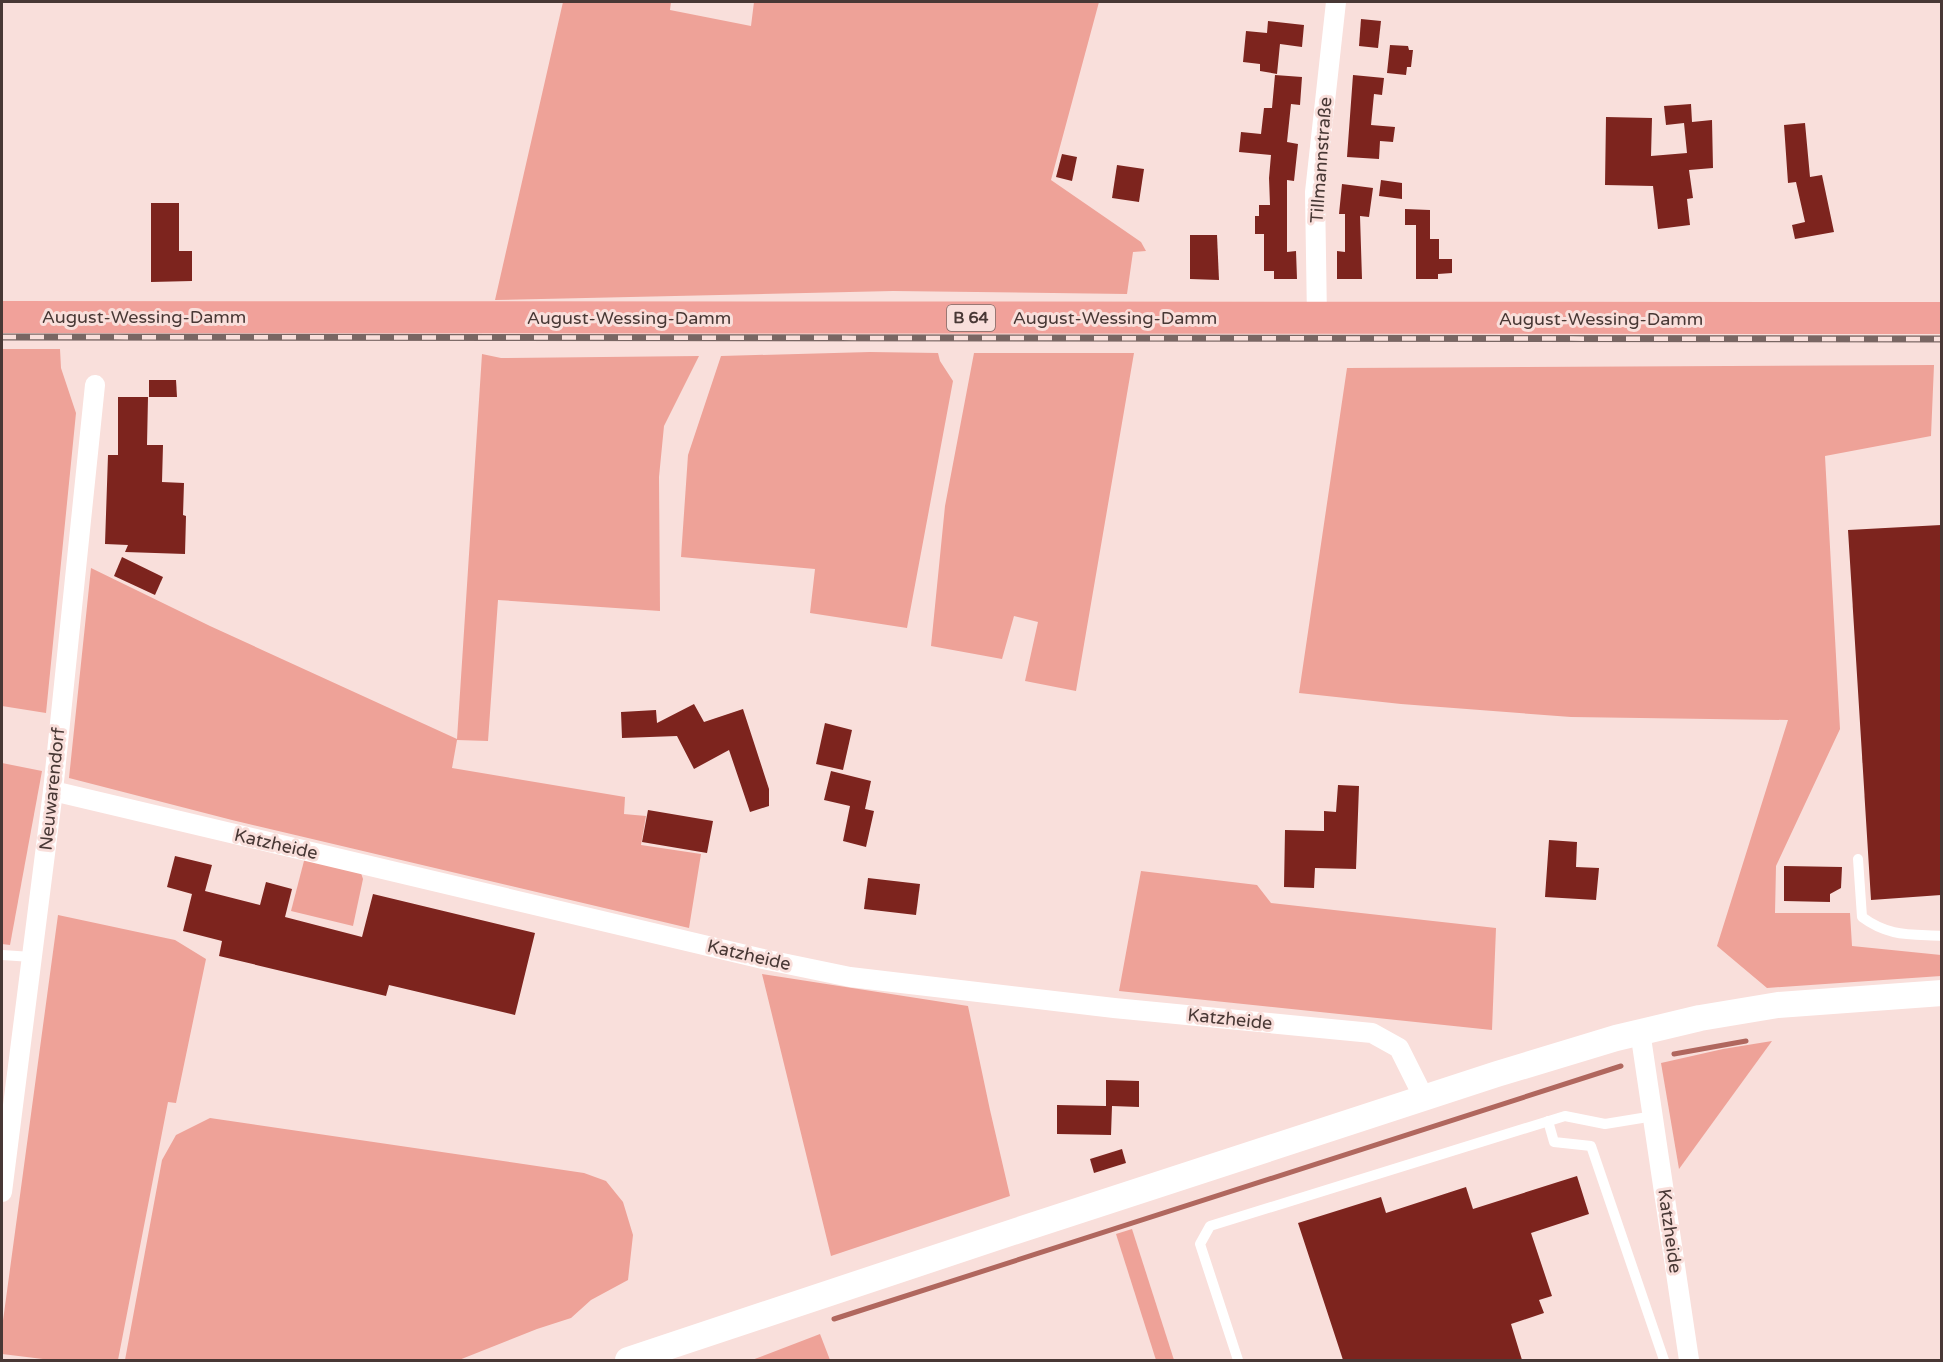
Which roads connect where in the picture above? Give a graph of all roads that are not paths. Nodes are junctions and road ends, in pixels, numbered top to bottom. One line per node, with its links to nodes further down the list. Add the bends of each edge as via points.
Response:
1 (1336, 2): 3 (street, Tillmannstraße, via 1315,192)
2 (2, 317): 3 (main road, August-Wessing-Damm / B 64)
3 (1317, 318): 4 (main road, August-Wessing-Damm / B 64)
4 (1941, 318)
5 (95, 385): 6 (street, Neuwarendorf)
6 (53, 791): 10 (street, Neuwarendorf); 13 (street, Katzheide, via 850,977 1372,1033 1399,1048)
7 (1858, 860): 8 (lane, via 1862,917 1876,928 1893,933)
8 (1941, 936)
9 (2, 954): 10 (lane)
10 (32, 957): 16 (street, Neuwarendorf)
11 (1941, 993): 12 (street, via 1778,1005)
12 (1640, 1031): 13 (street); 14 (street, Katzheide)
13 (1424, 1098): 18 (street)
14 (1654, 1116): 15 (lane, via 1605,1124 1565,1116); 21 (street, Katzheide)
15 (1548, 1121): 19 (lane, via 1210,1226 1200,1244); 20 (lane, via 1554,1142 1591,1146)
16 (4, 1151): 17 (street, Neuwarendorf)
17 (2, 1192)
18 (628, 1360)
19 (1238, 1360)
20 (1664, 1360)
21 (1689, 1360)

